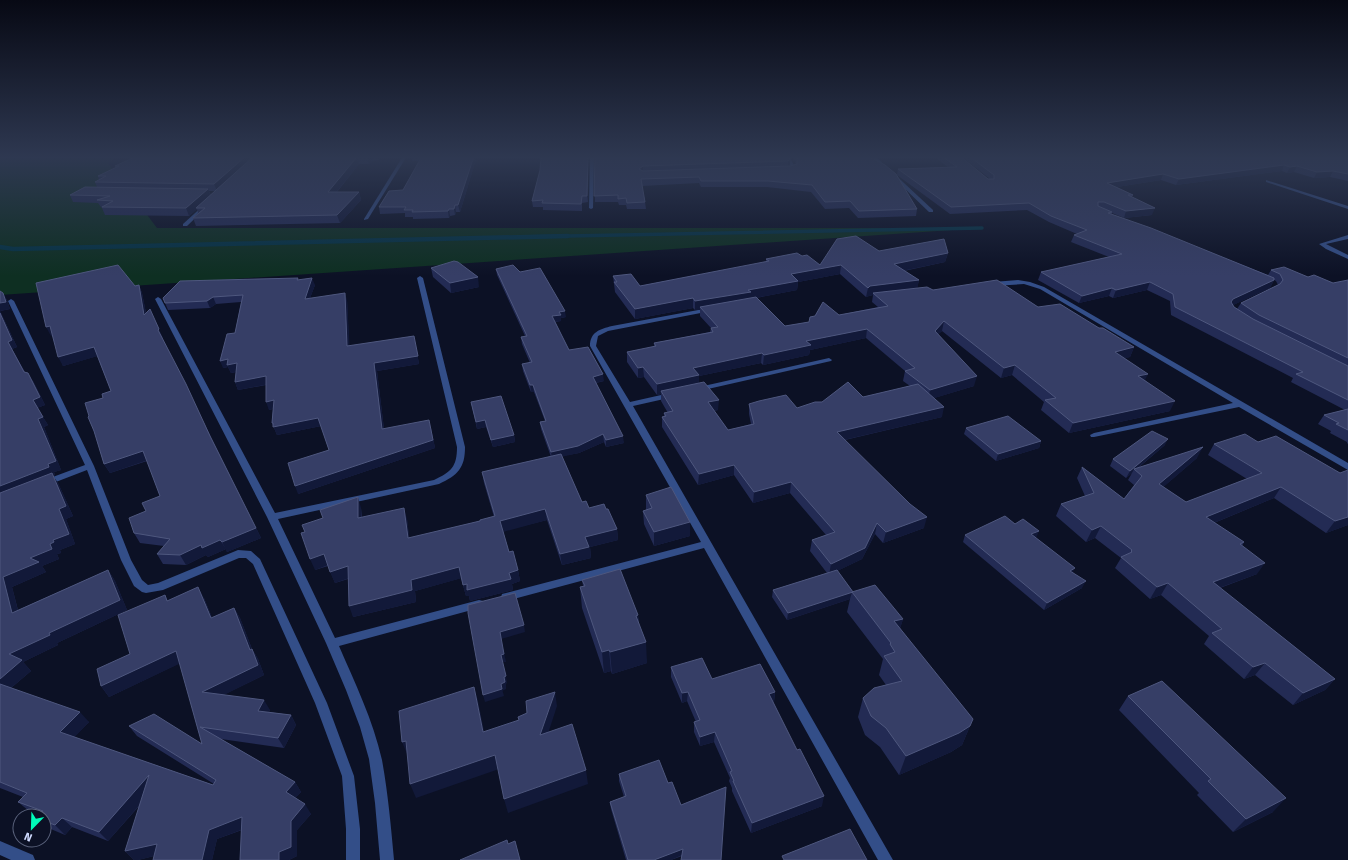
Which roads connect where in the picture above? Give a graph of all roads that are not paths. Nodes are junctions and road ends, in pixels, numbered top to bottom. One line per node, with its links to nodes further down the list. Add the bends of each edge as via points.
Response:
1 (380, 196): 9 (street)
2 (590, 196): 6 (street)
3 (915, 196): 8 (street)
4 (1313, 196): 7 (street)
5 (213, 200): 10 (street)
6 (590, 208)
7 (1348, 208)
8 (931, 211)
9 (366, 219)
10 (184, 225)
11 (1348, 237): 12 (street, via 1322,244)
12 (1348, 257)
13 (420, 278): 27 (street, via 461,447 460,463 456,471 436,482)
14 (984, 285): 21 (street, via 1020,282 1037,286)
15 (158, 299): 27 (street)
16 (10, 301): 24 (street)
17 (714, 310): 22 (street, via 614,327 596,335 593,346)
18 (828, 360): 19 (street)
19 (690, 391)
20 (674, 394): 22 (street)
21 (1240, 404): 23 (street); 25 (street)
22 (628, 405): 28 (street)
23 (1094, 435)
24 (90, 466): 26 (street); 32 (street, via 126,560 142,586 159,587 238,554 248,554 257,562 321,703 348,776)
25 (1348, 467)
26 (33, 487)
27 (272, 518): 29 (street)
28 (706, 544): 29 (street); 34 (street)
29 (332, 643): 33 (street, via 366,727 375,759)
30 (0, 848): 31 (street)
31 (28, 860)
32 (353, 860)
33 (387, 860)
34 (886, 860)

